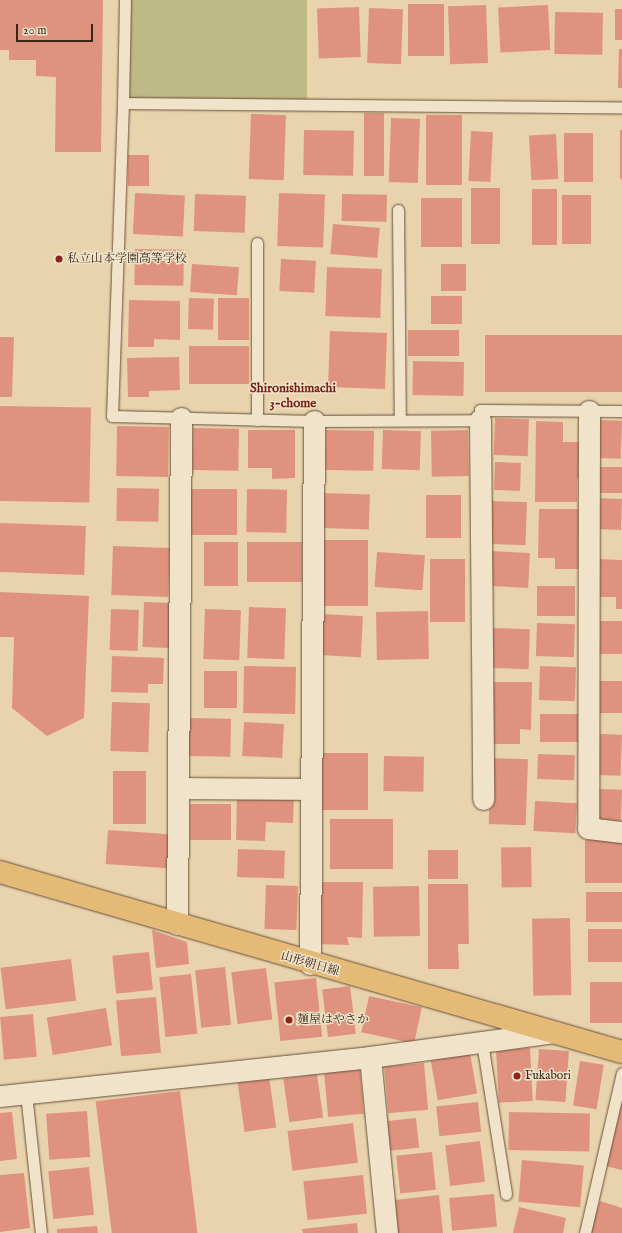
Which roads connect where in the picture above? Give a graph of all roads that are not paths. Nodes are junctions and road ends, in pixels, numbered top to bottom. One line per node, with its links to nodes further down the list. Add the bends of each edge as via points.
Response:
1 (125, 0): 2 (lane)
2 (123, 103): 3 (lane); 8 (lane, via 112,416)
3 (622, 107)
4 (398, 210): 10 (lane)
5 (257, 242): 9 (lane)
6 (589, 411): 7 (lane); 11 (lane, via 480,410); 16 (street, via 588,828)
7 (622, 411)
8 (182, 418): 9 (lane); 13 (street)
9 (257, 420): 12 (lane)
10 (400, 420): 11 (lane); 12 (lane)
11 (480, 420): 15 (street)
12 (314, 421): 14 (street)
13 (179, 788): 14 (street); 18 (street)
14 (311, 789): 19 (street)
15 (483, 799)
16 (622, 832)
17 (0, 872): 18 (main road, 山形朝日線)
18 (177, 924): 19 (main road, 山形朝日線)
19 (310, 964): 20 (main road, 山形朝日線)
20 (555, 1032): 21 (street); 22 (main road, 山形朝日線)
21 (482, 1042): 23 (street); 27 (lane)
22 (622, 1052)
23 (370, 1057): 25 (street); 29 (street)
24 (622, 1073): 30 (lane)
25 (26, 1093): 26 (street); 28 (lane)
26 (0, 1096)
27 (506, 1194)
28 (41, 1233)
29 (387, 1233)
30 (585, 1233)

